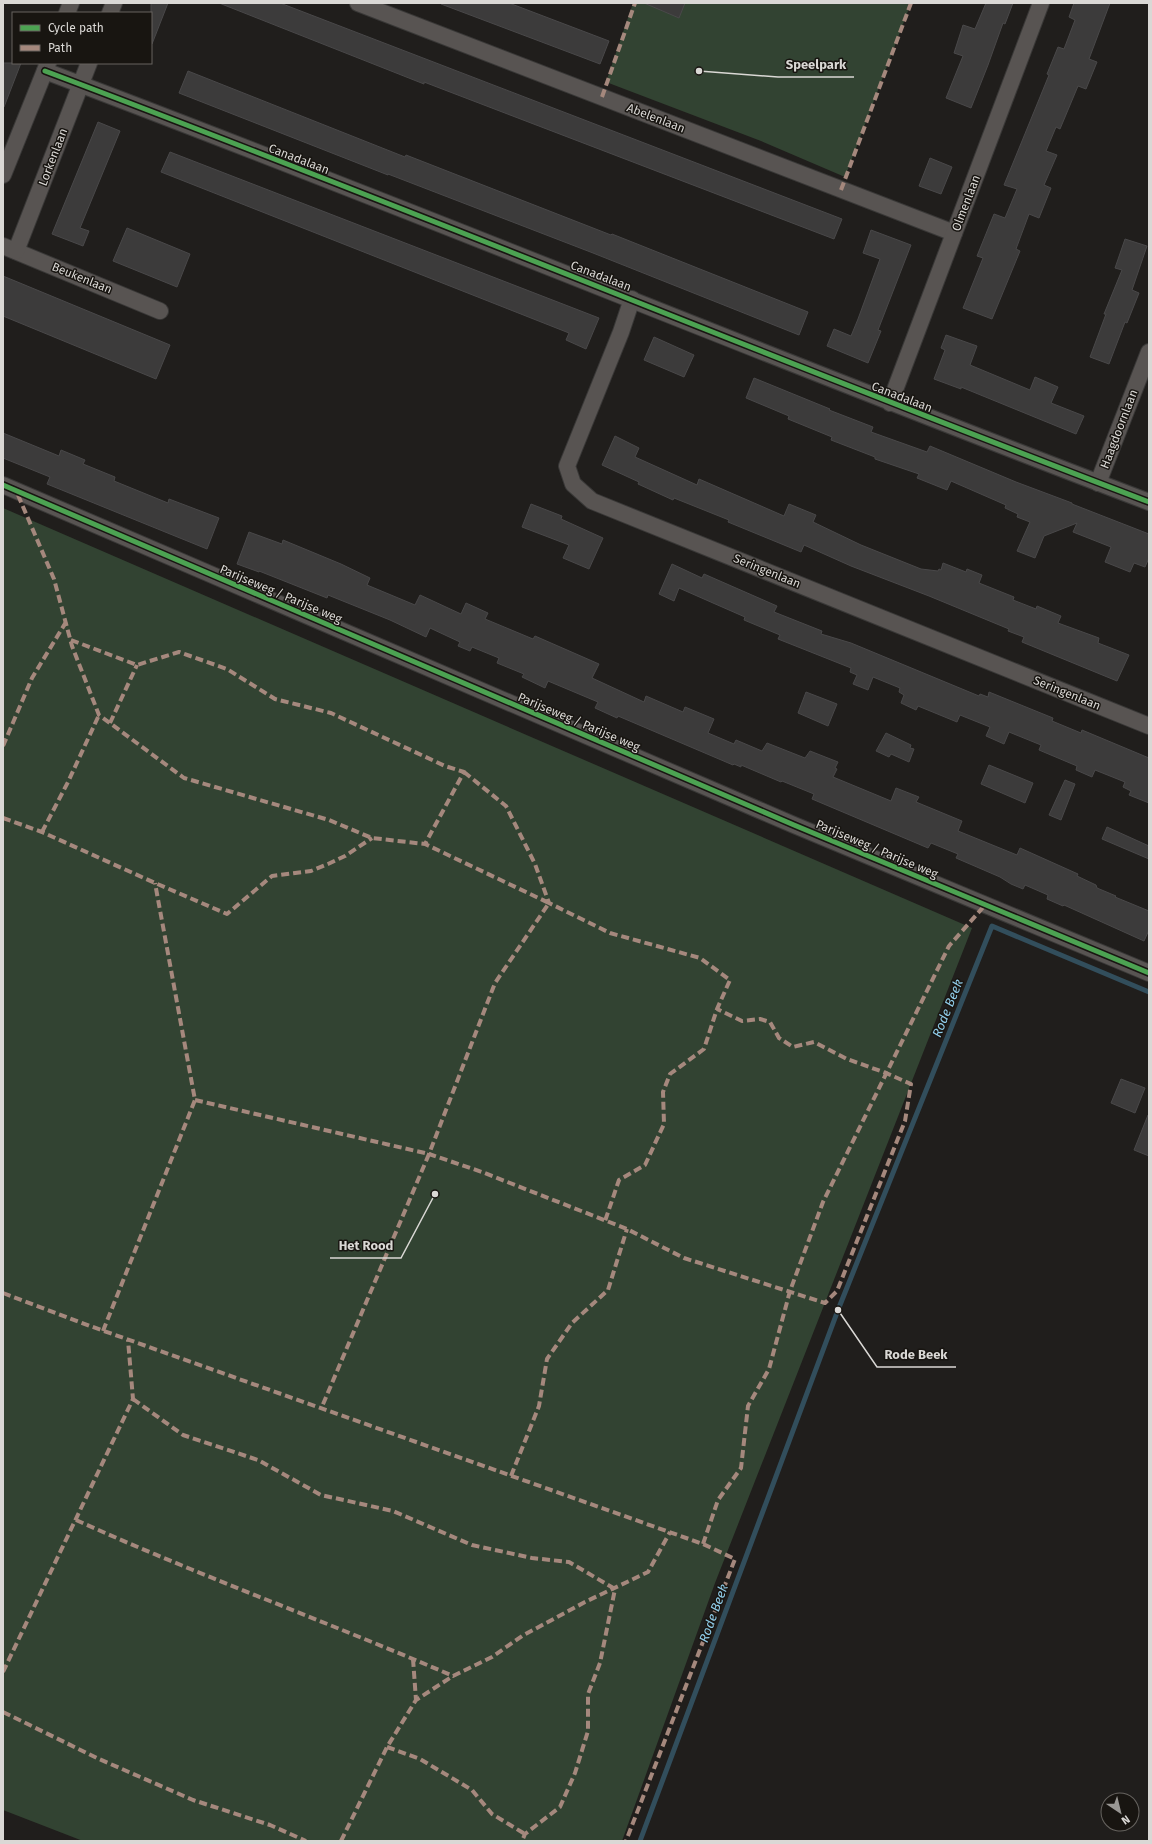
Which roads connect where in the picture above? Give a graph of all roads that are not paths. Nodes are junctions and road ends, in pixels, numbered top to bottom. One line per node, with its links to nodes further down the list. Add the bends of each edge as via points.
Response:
1 (358, 3): 7 (street, Abelenlaan)
2 (1041, 3): 7 (street, Olmenlaan)
3 (89, 64): 5 (street, Lorkenlaan)
4 (46, 67): 5 (street, Canadalaan); 6 (street)
5 (80, 85): 8 (street, Lorkenlaan); 9 (street, Canadalaan)
6 (3, 175)
7 (954, 233): 12 (street, Olmenlaan)
8 (10, 249): 10 (street, Beukenlaan)
9 (632, 299): 12 (street, Canadalaan); 16 (street, Seringenlaan, via 567,466 572,484 592,501)
10 (160, 311)
11 (1149, 352): 13 (street, Haagdoornlaan)
12 (890, 403): 13 (street, Canadalaan)
13 (1098, 483): 15 (street, Canadalaan)
14 (3, 485): 17 (street, Parijseweg / Parijse weg, via 787,822)
15 (1149, 502)
16 (1149, 726)
17 (1149, 973)

